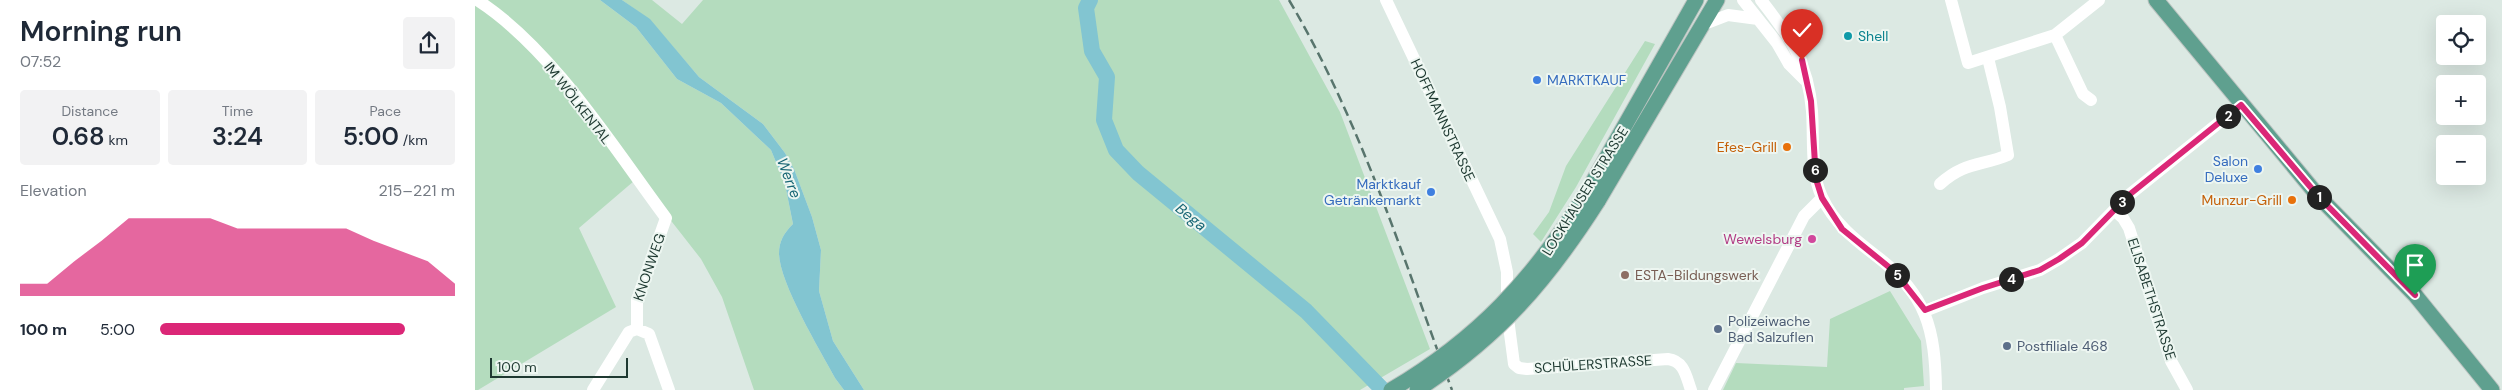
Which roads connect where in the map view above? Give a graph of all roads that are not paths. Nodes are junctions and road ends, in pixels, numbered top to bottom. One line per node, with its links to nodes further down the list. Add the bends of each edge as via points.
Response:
1 (477, 0): 21 (street, IM WÖLKENTAL, via 525,36 583,106)
2 (1386, 0): 22 (street, HOFFMANNSTRASSE)
3 (1697, 0): 18 (main road, LOCKHAUSER STRASSE)
4 (1717, 0): 11 (main road, LOCKHAUSER STRASSE)
5 (1743, 0): 10 (street)
6 (1761, 0): 14 (street, via 1802,60)
7 (1951, 0): 13 (street, via 1968,63)
8 (2099, 0): 12 (street)
9 (2156, 0): 16 (main road)
10 (1758, 19): 11 (street, via 1728,15); 14 (street, via 1789,64)
11 (1702, 24): 18 (main road, LOCKHAUSER STRASSE)
12 (2055, 35): 13 (street); 15 (street, via 2083,94)
13 (1988, 58): 17 (street, via 2008,155 1976,162 1951,173)
14 (1805, 80): 19 (street, via 1811,106 1816,179)
15 (2091, 100)
16 (2241, 105): 20 (street); 33 (main road, via 2319,197 2415,295)
17 (1939, 184)
18 (1592, 197): 27 (main road, LOCKHAUSER STRASSE, bridge, via 1531,275 1503,305 1445,356); 28 (main road, LOCKHAUSER STRASSE, bridge, via 1557,264 1506,321 1476,348)
19 (1822, 198): 23 (street, via 1842,229 1895,272); 30 (street, via 1804,216)
20 (2114, 210): 23 (street, via 2082,243 2040,270); 32 (street, ELISABETHSTRASSE, via 2129,228 2171,361)
21 (666, 218): 24 (street, KNONWEG, via 637,300)
22 (1500, 239): 29 (street, SCHÜLERSTRASSE, via 1507,272 1512,360 1519,368 1677,360)
23 (1925, 310): 31 (street, via 1936,359)
24 (637, 329): 25 (street, via 629,332); 26 (street, via 649,334)
25 (593, 390)
26 (669, 390)
27 (1391, 390)
28 (1417, 390)
29 (1691, 390)
30 (1714, 390)
31 (1936, 390)
32 (2187, 390)
33 (2492, 390)

